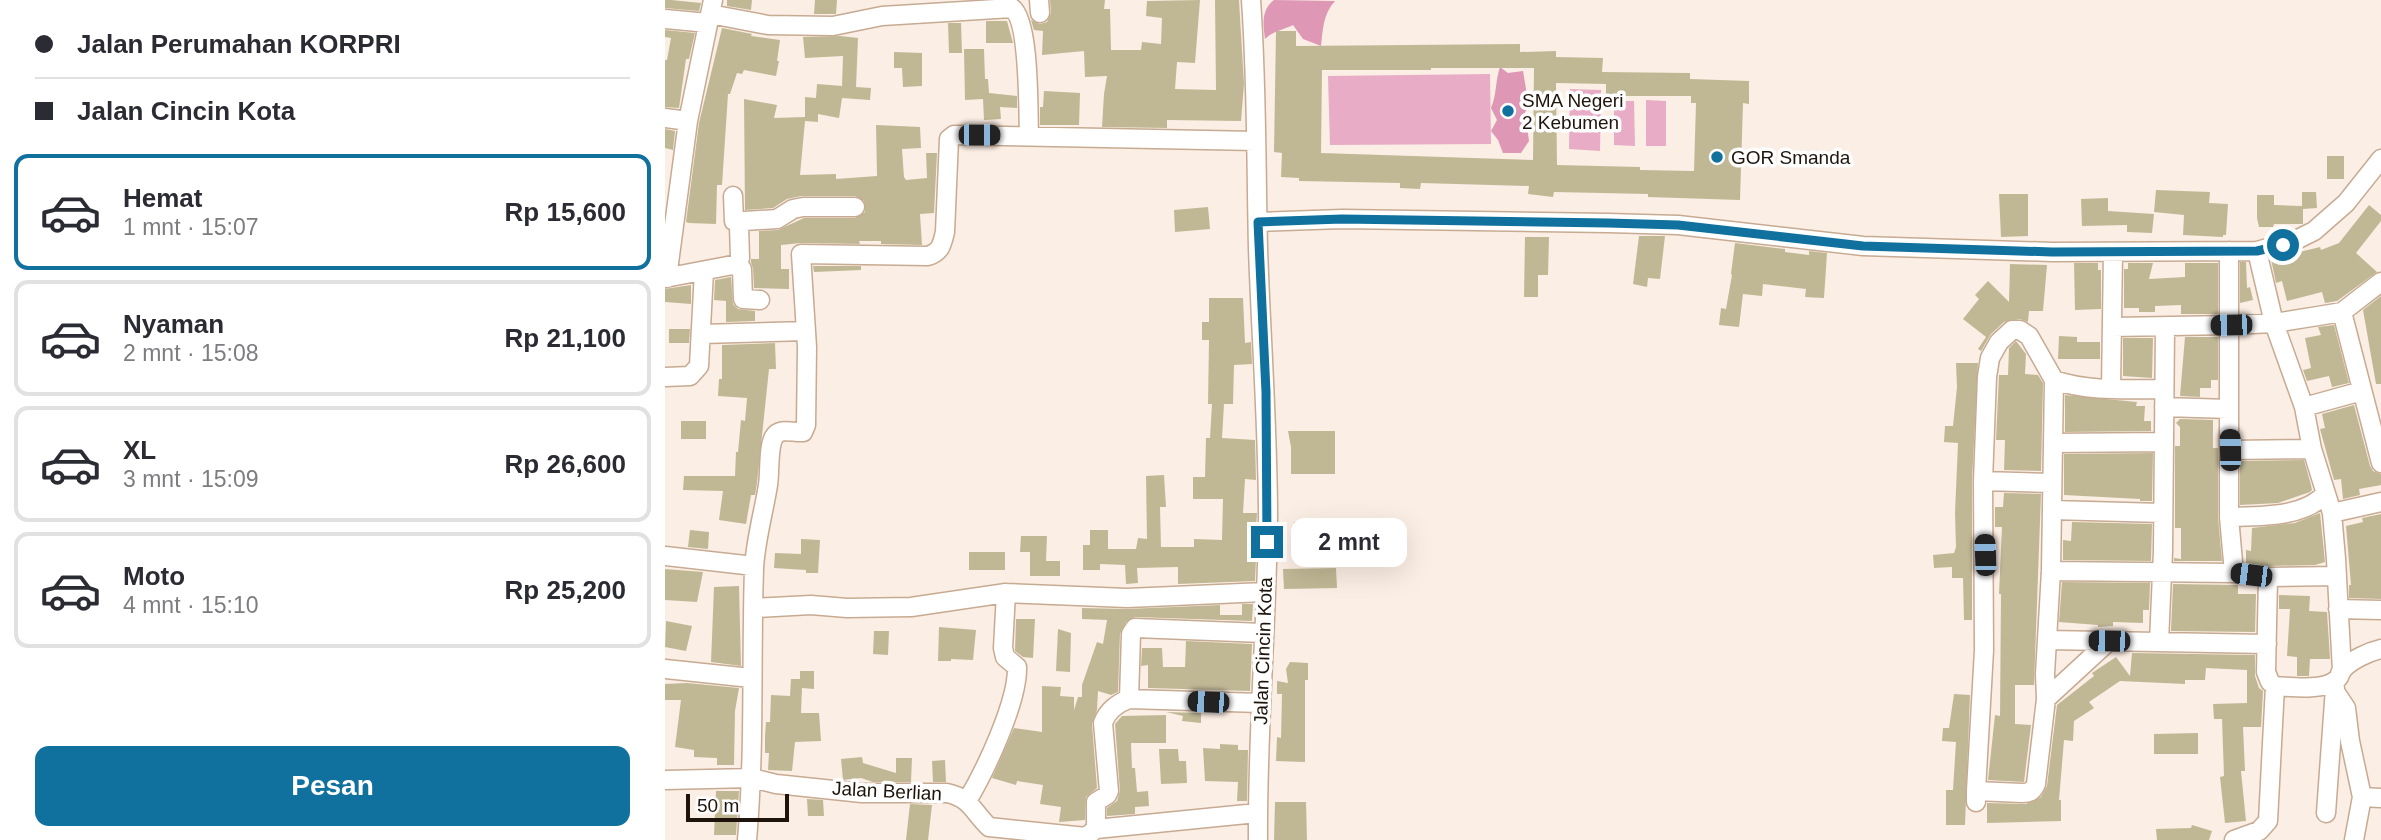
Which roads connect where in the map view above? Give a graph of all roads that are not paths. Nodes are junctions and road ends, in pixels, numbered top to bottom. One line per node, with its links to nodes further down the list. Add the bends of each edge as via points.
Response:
1 (1251, 0): 7 (street, Jalan Cincin Kota)
2 (711, 12): 3 (street); 5 (street); 6 (street, via 768,24 833,26 882,16 1012,8 1018,12 1026,53)
3 (665, 19)
4 (665, 118): 5 (street)
5 (688, 121): 18 (street)
6 (1029, 135): 7 (street); 26 (street, via 950,137 945,232 936,254 801,254)
7 (1256, 141): 11 (street, Jalan Cincin Kota)
8 (2381, 159): 14 (street, via 2346,203 2314,231)
9 (733, 195): 12 (street, via 734,221)
10 (855, 207): 12 (street, via 803,207 777,219)
11 (1258, 222): 15 (street, via 1342,219 1678,225 1863,246); 57 (street, Jalan Cincin Kota, via 1266,392)
12 (741, 223): 16 (street)
13 (2229, 251): 14 (street); 15 (street); 23 (street)
14 (2257, 251): 22 (street)
15 (2113, 252): 24 (street)
16 (738, 264): 17 (street); 20 (street, via 743,299)
17 (704, 271): 18 (street); 27 (street)
18 (666, 278)
19 (2381, 282): 21 (street)
20 (760, 300)
21 (2342, 312): 22 (street); 32 (street)
22 (2274, 323): 23 (street); 34 (street)
23 (2231, 325): 25 (street); 35 (street)
24 (2112, 327): 25 (street); 30 (street)
25 (2165, 327): 31 (street)
26 (806, 331): 27 (street); 51 (street, via 806,425 803,432 781,430 772,441)
27 (702, 334): 28 (street, via 697,370 690,376)
28 (665, 377)
29 (2054, 380): 30 (street); 38 (street); 42 (street, via 2029,335 2013,330 1999,342 1987,377)
30 (2111, 389): 31 (street)
31 (2163, 389): 33 (street)
32 (2361, 391): 34 (street); 36 (street)
33 (2164, 407): 35 (street); 37 (street)
34 (2304, 407): 39 (street)
35 (2229, 409): 40 (street)
36 (2376, 426): 41 (street)
37 (2164, 442): 38 (street); 47 (street)
38 (2053, 443): 43 (street)
39 (2312, 449): 40 (street); 44 (street)
40 (2230, 450): 49 (street)
41 (2381, 463)
42 (1983, 481): 43 (street); 73 (street, via 1985,650 1976,797 2034,789)
43 (2052, 482): 46 (street)
44 (2325, 494): 48 (street); 49 (street, via 2299,509)
45 (2381, 502): 48 (street)
46 (2052, 510): 47 (street); 52 (street)
47 (2162, 513): 54 (street)
48 (2332, 513): 55 (street)
49 (2229, 517): 53 (street)
50 (665, 556): 51 (street)
51 (754, 566): 59 (street)
52 (2052, 571): 54 (street); 63 (street)
53 (2234, 573): 54 (street); 56 (street)
54 (2162, 574): 65 (street)
55 (2337, 576): 56 (street); 60 (street)
56 (2268, 577): 66 (street)
57 (1265, 592): 58 (street, via 1127,598); 62 (street, Jalan Cincin Kota)
58 (1006, 593): 59 (street, via 911,607); 79 (street, via 1003,648 1005,657 1017,667 1017,678 991,753)
59 (755, 608): 69 (street)
60 (2339, 609): 61 (street); 70 (street)
61 (2381, 610)
62 (1263, 632): 72 (street, via 1135,628); 74 (street, Jalan Cincin Kota)
63 (2047, 640): 64 (street); 73 (street)
64 (2109, 641): 65 (street); 73 (street)
65 (2159, 642): 66 (street)
66 (2267, 644): 71 (street, via 2266,672)
67 (2381, 649): 70 (street, via 2368,652)
68 (665, 669): 69 (street)
69 (751, 678): 75 (street)
70 (2337, 681): 71 (street); 77 (street); 81 (street)
71 (2276, 686): 85 (street, via 2268,821 2259,831)
72 (1129, 699): 74 (street); 82 (street, via 1115,706 1103,723 1109,791 1096,802)
73 (2046, 699)
74 (1260, 703): 80 (street, Jalan Cincin Kota)
75 (752, 778): 76 (street, Jalan Berlian); 79 (street, Jalan Berlian, via 862,793 947,793); 83 (street)
76 (665, 780)
77 (2362, 797): 78 (street); 86 (street)
78 (2381, 799)
79 (967, 801): 82 (street, Jalan Berlian, via 989,827)
80 (1257, 813): 82 (street, Jalan Berlian); 84 (street, Jalan Cincin Kota)
81 (2326, 813)
82 (1089, 835)
83 (747, 840)
84 (1258, 840)
85 (2234, 840)
86 (2354, 840)

